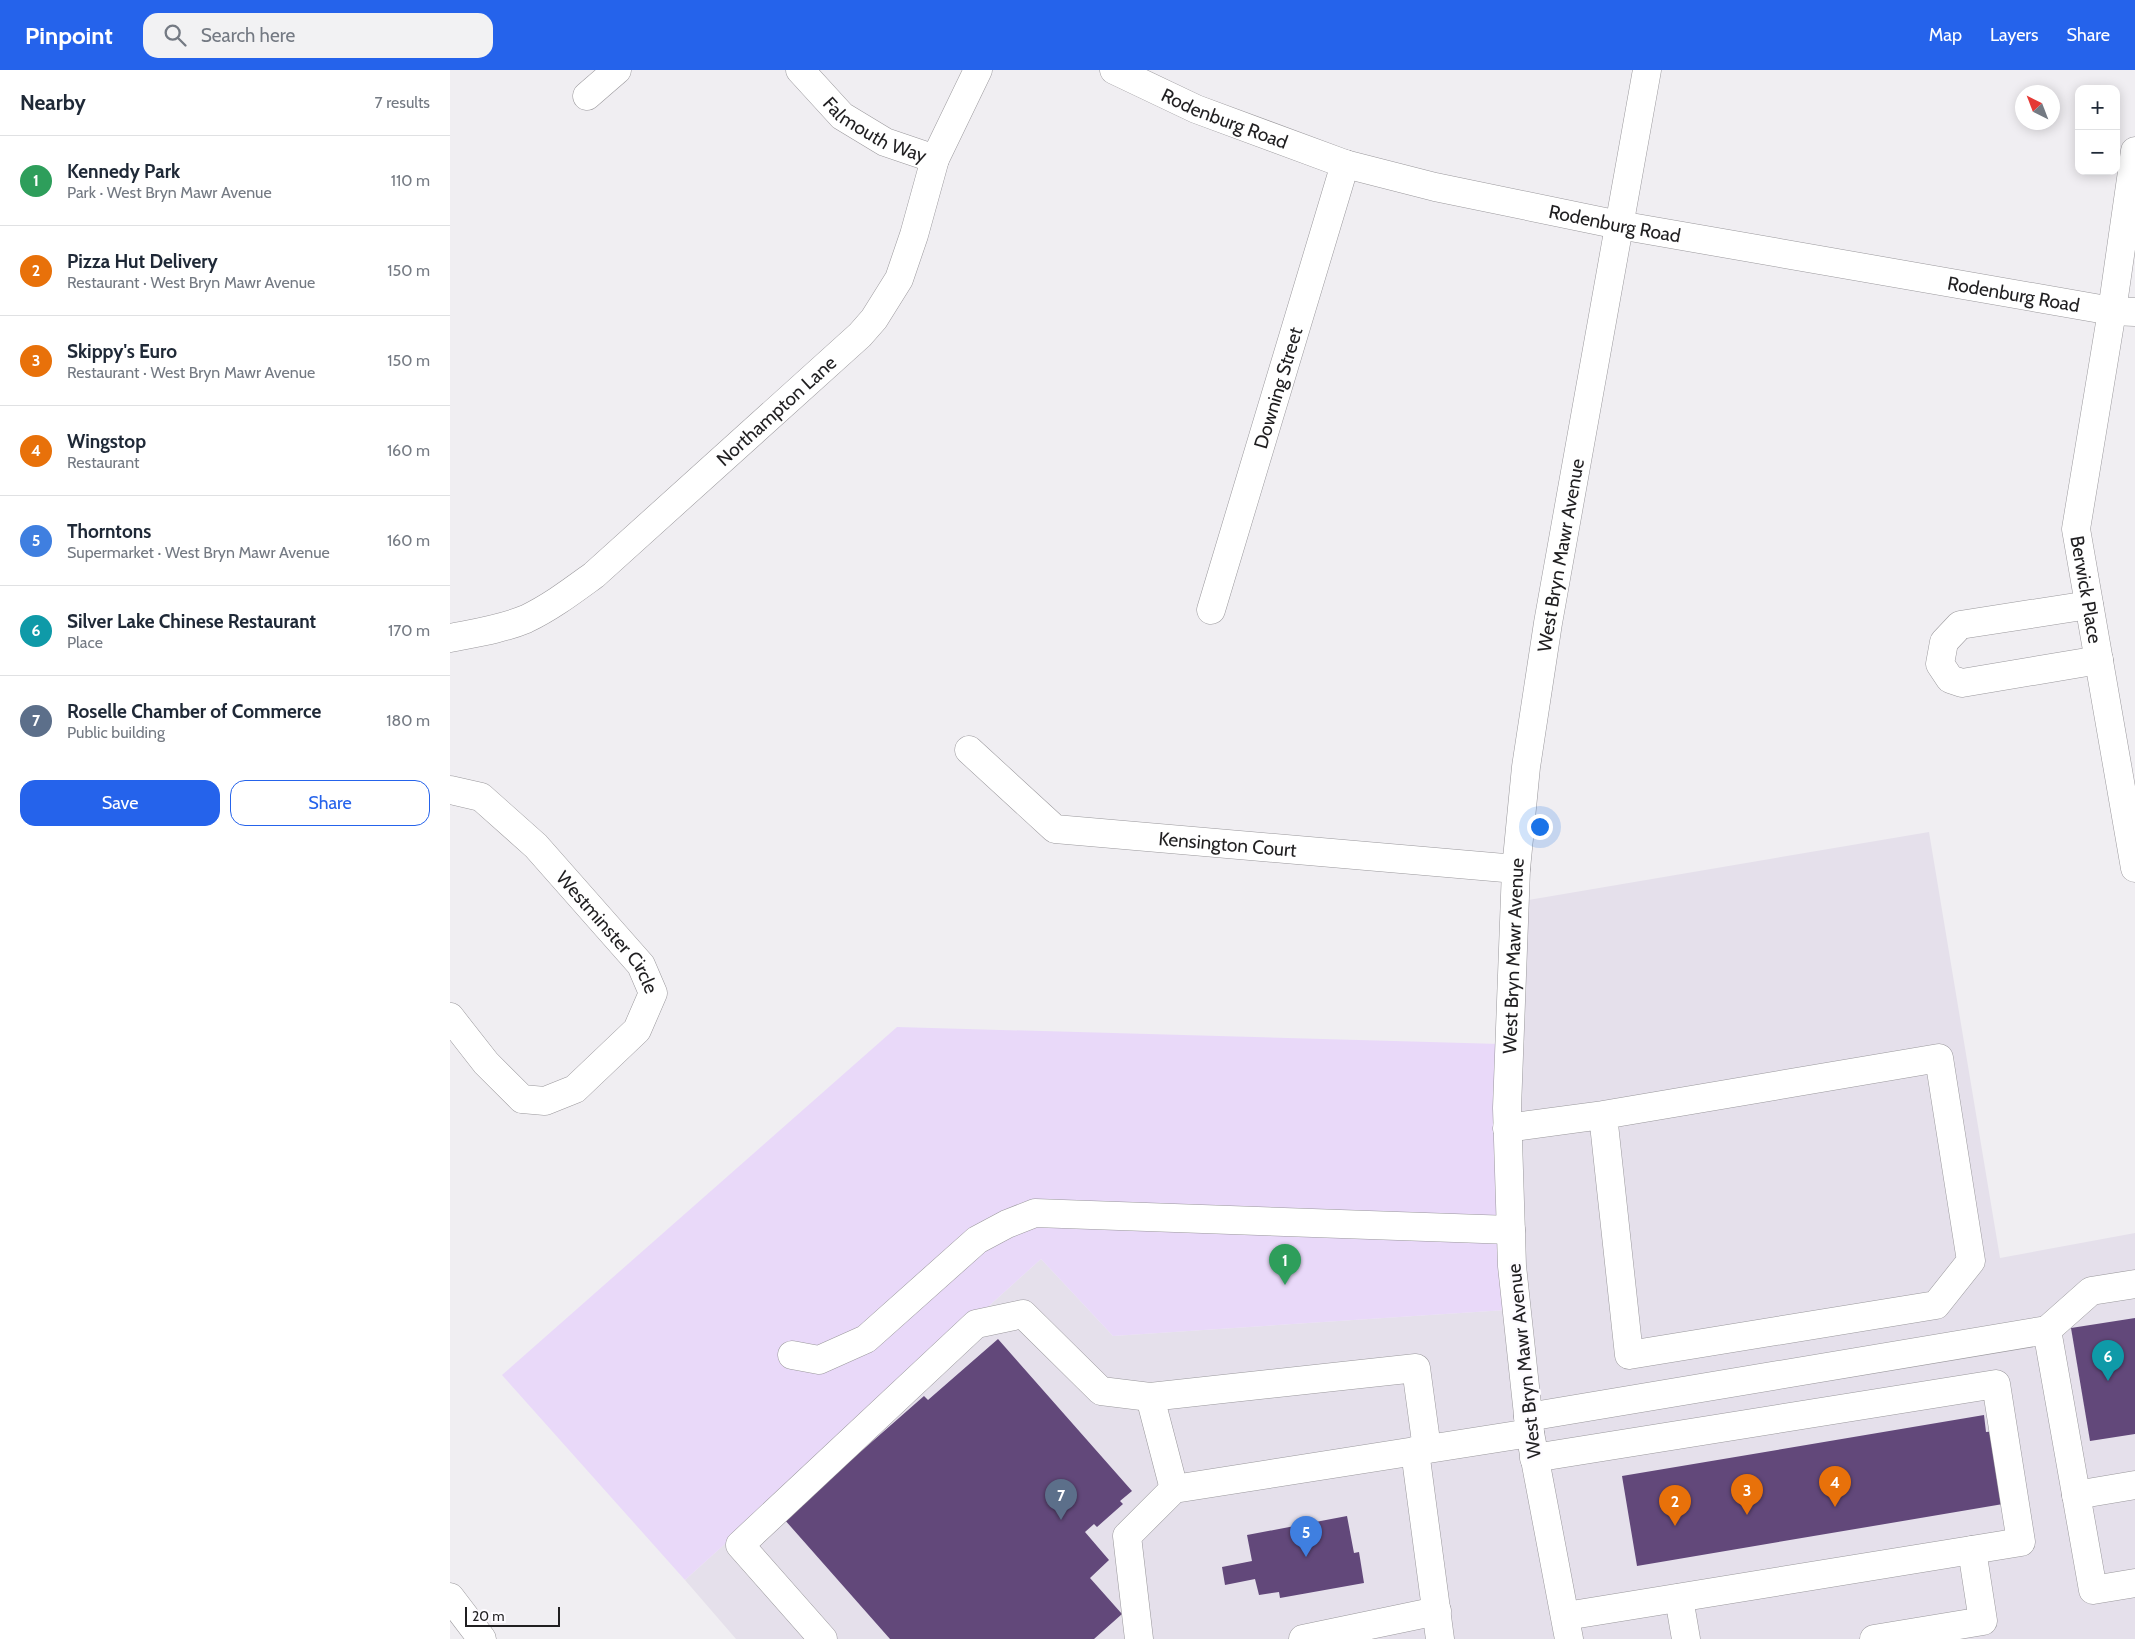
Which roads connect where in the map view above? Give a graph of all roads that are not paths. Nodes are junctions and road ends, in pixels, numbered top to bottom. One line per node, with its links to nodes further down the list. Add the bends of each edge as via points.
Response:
1 (617, 70): 6 (street)
2 (800, 70): 8 (street, Falmouth Way, via 842,116 885,142)
3 (978, 70): 8 (street, Northampton Lane)
4 (1114, 70): 9 (street, Rodenburg Road, via 1196,109)
5 (1647, 70): 10 (street, West Bryn Mawr Avenue)
6 (587, 96)
7 (2135, 151): 11 (street, Berwick Place)
8 (935, 159): 14 (street, Northampton Lane, via 899,279 860,335 594,575 524,620)
9 (1345, 164): 10 (street, Rodenburg Road); 13 (street, Downing Street)
10 (1619, 225): 11 (street, Rodenburg Road); 19 (street, West Bryn Mawr Avenue, via 1548,623 1526,767)
11 (2124, 312): 12 (street, Berwick Place, via 2076,529)
12 (2089, 605): 15 (street, Berwick Place); 15 (street, via 1960,625 1944,642 1940,664 1950,679 1962,683)
13 (1211, 610)
14 (450, 638)
15 (2098, 660): 18 (street, Berwick Place)
16 (969, 750): 19 (street, Kensington Court, via 1055,829)
17 (450, 790): 20 (street, Westminster Circle, via 481,797 536,846 641,964 653,992 637,1030 575,1089 545,1101 522,1098 486,1063)
18 (2135, 868)
19 (1516, 869): 22 (street, West Bryn Mawr Avenue)
20 (450, 1017)
21 (1603, 1115): 21 (street, via 1629,1355 1936,1305 1971,1261 1939,1058); 22 (street)
22 (1507, 1128): 23 (street, West Bryn Mawr Avenue)
23 (1511, 1230): 26 (street, via 1035,1213 977,1240 866,1339 819,1360); 28 (street, West Bryn Mawr Avenue)
24 (2135, 1284): 25 (street, via 2091,1291)
25 (2047, 1330): 28 (street); 32 (street)
26 (792, 1355)
27 (1150, 1397): 29 (street, via 1416,1368); 31 (street); 41 (street, via 1101,1391 1023,1314 976,1324 740,1545)
28 (1531, 1436): 29 (street); 33 (street, via 1996,1384 2021,1542); 38 (street, West Bryn Mawr Avenue)
29 (1421, 1450): 31 (street); 37 (street)
30 (2135, 1485): 32 (street)
31 (1174, 1489): 42 (street, via 1127,1536)
32 (2076, 1495): 34 (street, via 2093,1590)
33 (1972, 1550): 36 (street); 39 (street)
34 (2135, 1583)
35 (450, 1597): 40 (street)
36 (1680, 1598): 38 (street); 45 (street)
37 (1437, 1611): 43 (street); 44 (street)
38 (1568, 1628)
39 (1985, 1633): 46 (street)
40 (482, 1639)
41 (823, 1639)
42 (1139, 1639)
43 (1303, 1639)
44 (1440, 1639)
45 (1686, 1639)
46 (1874, 1639)

